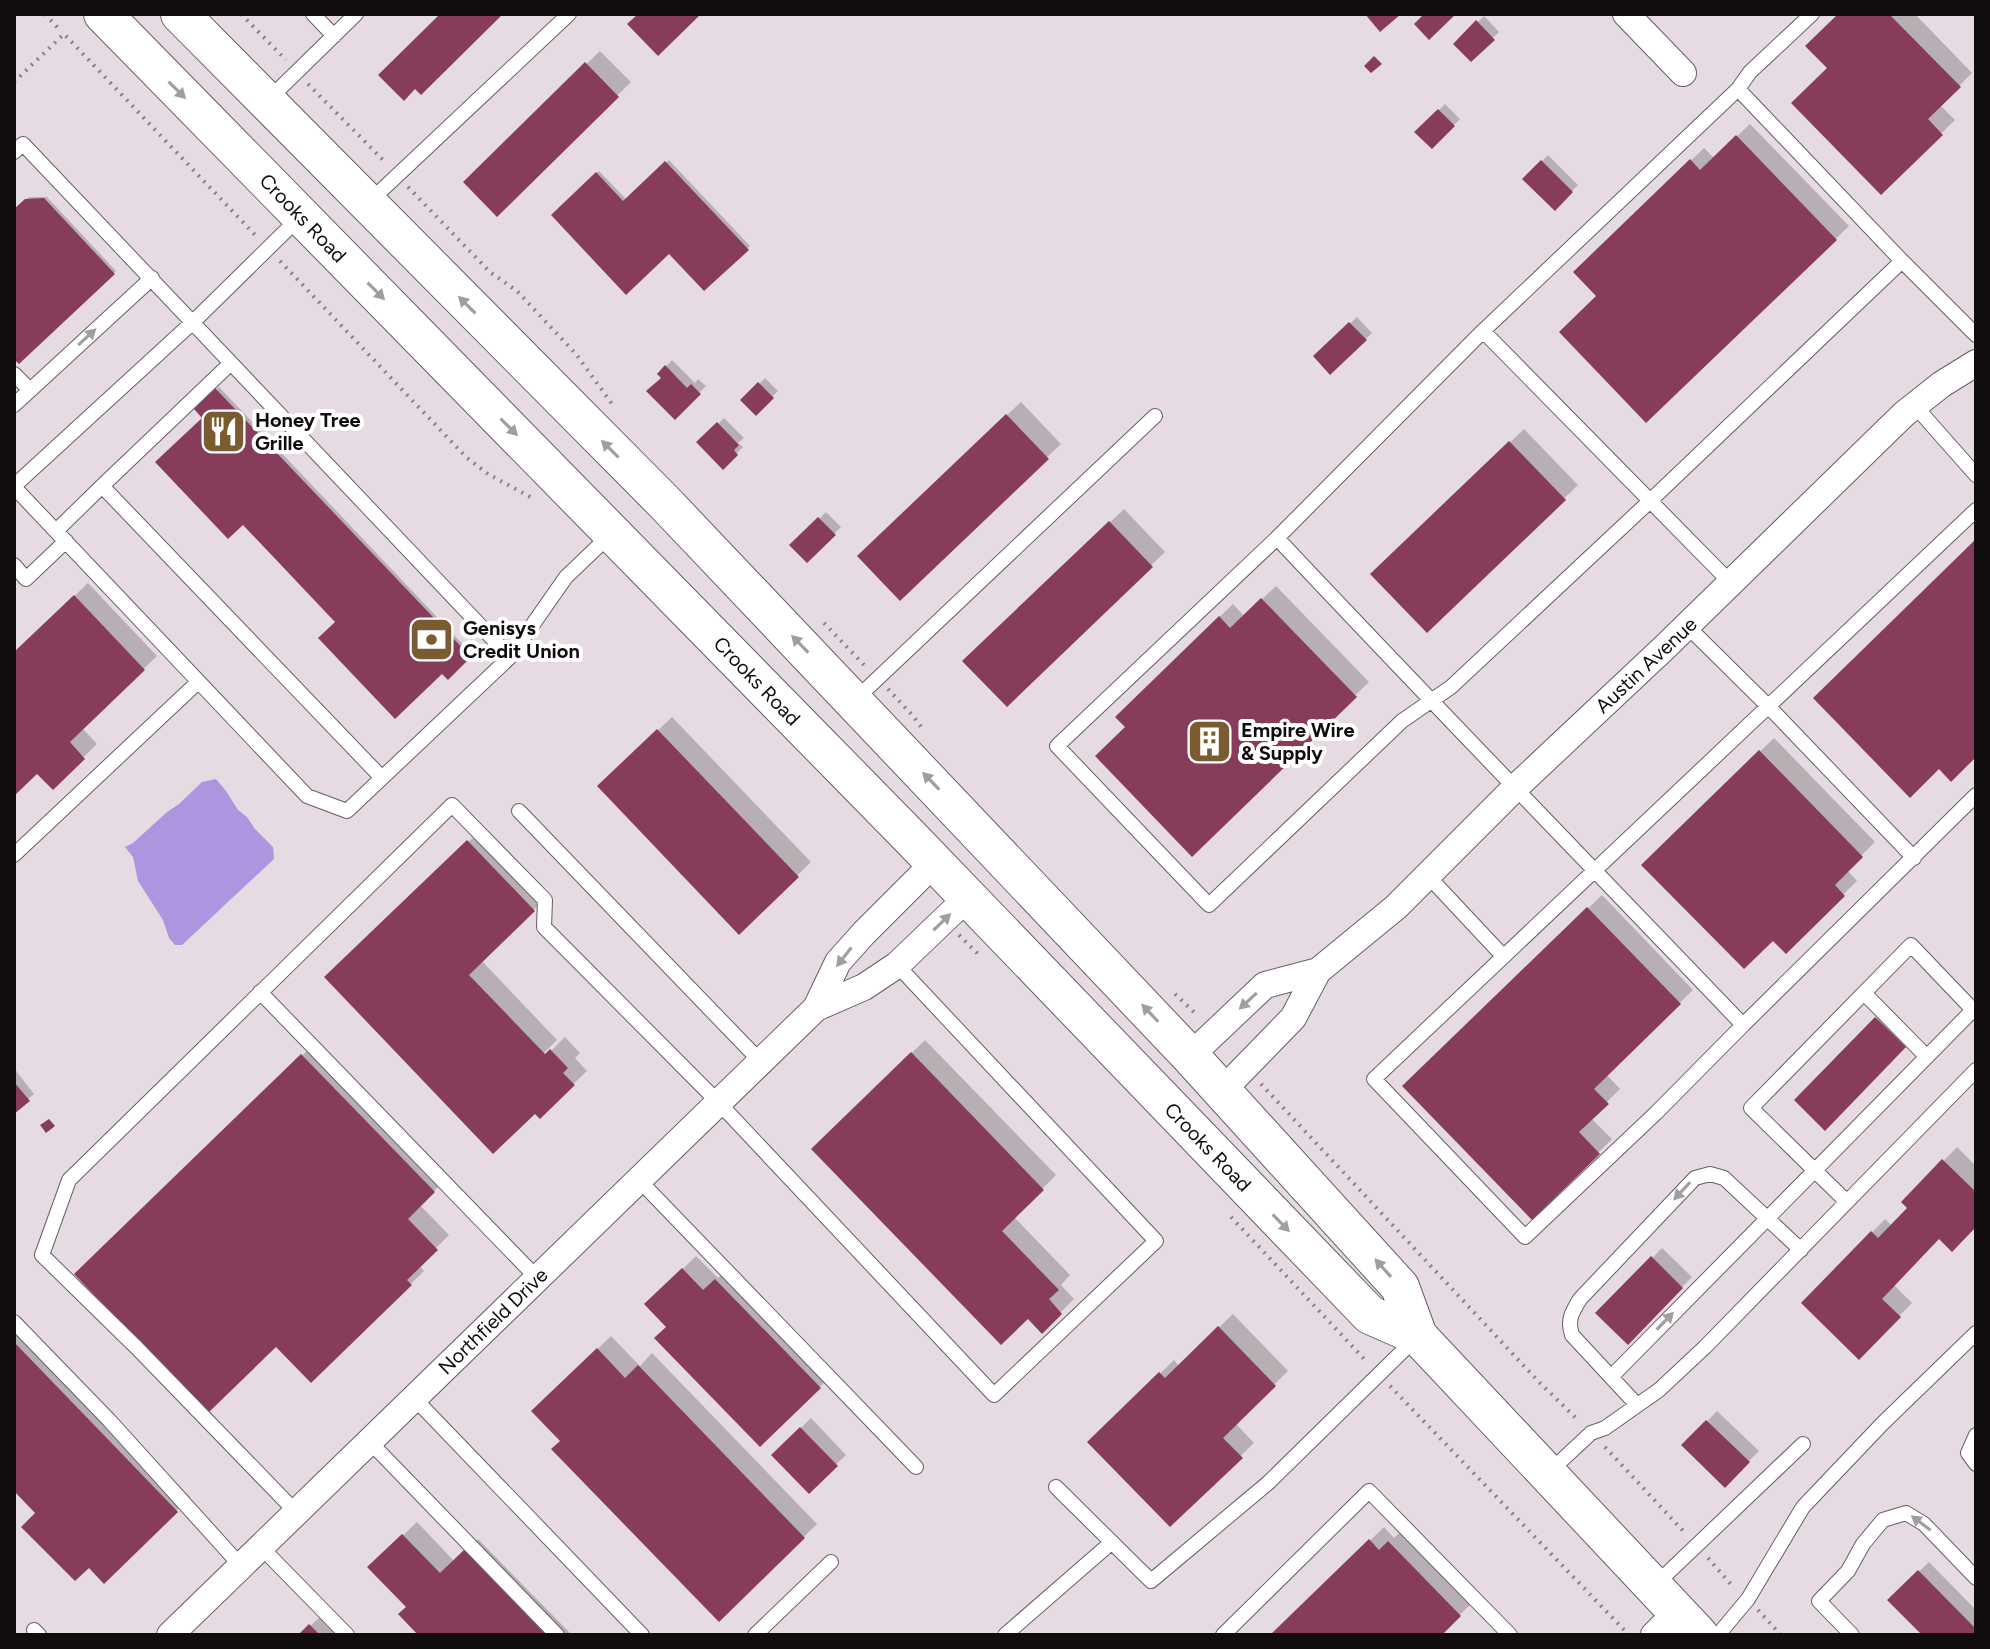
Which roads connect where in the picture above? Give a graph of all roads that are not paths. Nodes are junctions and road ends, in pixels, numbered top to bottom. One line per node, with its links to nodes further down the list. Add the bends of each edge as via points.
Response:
1 (103, 14): 9 (main road, Crooks Road)
2 (313, 14): 8 (lane)
3 (356, 14): 8 (lane)
4 (569, 14): 14 (lane)
5 (1626, 14): 10 (street)
6 (1812, 14): 11 (lane)
7 (183, 18): 9 (main road, via 154,21); 12 (main road, Crooks Road)
8 (334, 36): 12 (lane)
9 (131, 43): 15 (main road, Crooks Road, one-way to 15)
10 (1683, 73)
11 (1738, 89): 16 (lane); 19 (lane)
12 (267, 102): 14 (main road, Crooks Road)
13 (14, 152): 17 (lane, via 23,144)
14 (367, 204): 21 (main road, Crooks Road, one-way to 14)
15 (301, 216): 18 (lane); 24 (main road, Crooks Road, one-way to 24)
16 (1902, 261): 20 (lane); 33 (lane)
17 (152, 278): 18 (lane); 26 (lane, one-way to 17)
18 (193, 322): 22 (lane); 31 (lane)
19 (1483, 331): 33 (lane); 37 (lane)
20 (1976, 335)
21 (522, 360): 24 (main road, via 504,381 478,382); 47 (main road, Crooks Road, one-way to 21)
22 (231, 363): 32 (lane); 43 (lane)
23 (1976, 363): 28 (street, Austin Avenue)
24 (454, 371): 35 (main road, Crooks Road, one-way to 35)
25 (14, 374): 26 (lane)
26 (30, 390): 27 (lane)
27 (14, 405)
28 (1915, 406): 30 (lane); 40 (street, Austin Avenue)
29 (1155, 416): 47 (lane)
30 (1976, 475)
31 (14, 486): 36 (lane)
32 (102, 486): 36 (lane); 49 (lane)
33 (1650, 501): 40 (lane); 45 (lane)
34 (1976, 510): 46 (lane)
35 (613, 532): 43 (lane, via 566,577); 48 (main road, Crooks Road)
36 (61, 536): 39 (lane); 44 (lane)
37 (1277, 538): 45 (lane); 45 (lane, via 1057,746 1209,905 1402,721)
38 (14, 565): 39 (lane)
39 (26, 579): 41 (lane)
40 (1731, 583): 42 (street, Austin Avenue)
41 (14, 590)
42 (1687, 626): 46 (lane); 50 (street, Austin Avenue)
43 (510, 657): 49 (lane)
44 (198, 682): 49 (lane, via 307,796 347,811); 53 (lane)
45 (1431, 702): 50 (lane)
46 (1768, 706): 54 (lane); 57 (lane)
47 (860, 707): 48 (main road, via 859,726 848,734 835,738); 56 (main road, Crooks Road, one-way to 47)
48 (802, 727): 55 (main road, Crooks Road)
49 (382, 778)
50 (1516, 787): 57 (lane); 58 (street, Austin Avenue)
51 (1976, 795): 54 (lane)
52 (519, 811): 70 (lane)
53 (14, 855)
54 (1914, 858): 67 (lane)
55 (935, 862): 56 (main road, via 963,847); 59 (main road, Crooks Road); 65 (street, Northfield Drive, one-way to 65, via 838,962)
56 (1008, 862): 68 (main road, Crooks Road, one-way to 56)
57 (1594, 870): 60 (lane); 67 (lane)
58 (1429, 877): 60 (lane); 62 (street, Austin Avenue)
59 (957, 907): 61 (street, Northfield Drive, one-way to 59); 72 (main road, Crooks Road)
60 (1503, 956): 67 (lane, via 1374,1079 1525,1237)
61 (897, 965): 65 (street, Northfield Drive); 74 (lane, via 1156,1241 994,1395)
62 (1318, 971): 68 (street, Austin Avenue, one-way to 68, via 1265,985); 73 (street, Austin Avenue, via 1293,1018)
63 (260, 992): 74 (lane, via 452,805 545,900 544,927); 80 (lane); 94 (lane, via 69,1180 42,1255)
64 (1864, 993): 66 (lane, via 1911,945); 69 (lane); 75 (lane, via 1751,1108)
65 (816, 1008): 70 (street, Northfield Drive)
66 (1975, 1011): 69 (lane)
67 (1743, 1025)
68 (1190, 1056): 73 (main road, Crooks Road)
69 (1927, 1057): 75 (lane)
70 (760, 1061): 74 (street, Northfield Drive)
71 (1976, 1070): 77 (lane)
72 (1149, 1086): 73 (main road, via 1195,1105); 83 (main road, Crooks Road, one-way to 83, via 1370,1315)
73 (1222, 1091): 83 (main road, Crooks Road, one-way to 73, via 1400,1287)
74 (718, 1102): 76 (street, Northfield Drive)
75 (1814, 1170): 77 (lane); 78 (lane)
76 (639, 1180): 80 (street, Northfield Drive); 91 (lane)
77 (1847, 1202): 79 (lane)
78 (1765, 1219): 79 (lane); 84 (lane, one-way to 78); 84 (lane, one-way to 84, via 1724,1178 1695,1178 1572,1312 1572,1335)
79 (1801, 1250): 86 (lane, via 1705,1347)
80 (537, 1278): 85 (street, Northfield Drive)
81 (14, 1322): 98 (lane)
82 (1976, 1333): 109 (lane, via 1803,1507 1748,1599)
83 (1418, 1336): 92 (main road, Crooks Road); 95 (lane, via 1268,1483 1151,1581)
84 (1611, 1377): 86 (lane)
85 (414, 1398): 88 (street, Northfield Drive); 104 (lane)
86 (1637, 1405): 92 (lane, via 1591,1433)
87 (1976, 1435): 90 (lane, via 1968,1453)
88 (369, 1441): 94 (street, Northfield Drive); 103 (lane)
89 (1803, 1444): 100 (lane)
90 (1976, 1464)
91 (916, 1467)
92 (1546, 1474): 100 (main road, Crooks Road)
93 (1056, 1487): 95 (lane)
94 (296, 1512): 96 (street, Northfield Drive)
95 (1112, 1542): 106 (lane)
96 (261, 1547): 98 (street, Northfield Drive); 102 (lane)
97 (831, 1562): 105 (lane)
98 (241, 1566): 101 (street, Northfield Drive)
99 (1976, 1578): 110 (lane, one-way to 110, via 1924,1524 1906,1513 1883,1520 1848,1571 1819,1601)
100 (1671, 1617)
101 (170, 1635)
102 (347, 1635)
103 (557, 1635)
104 (642, 1635)
105 (755, 1635)
106 (1005, 1635)
107 (1223, 1635): 108 (lane, via 1369,1491)
108 (1510, 1635)
109 (1718, 1635)
110 (1852, 1635)

